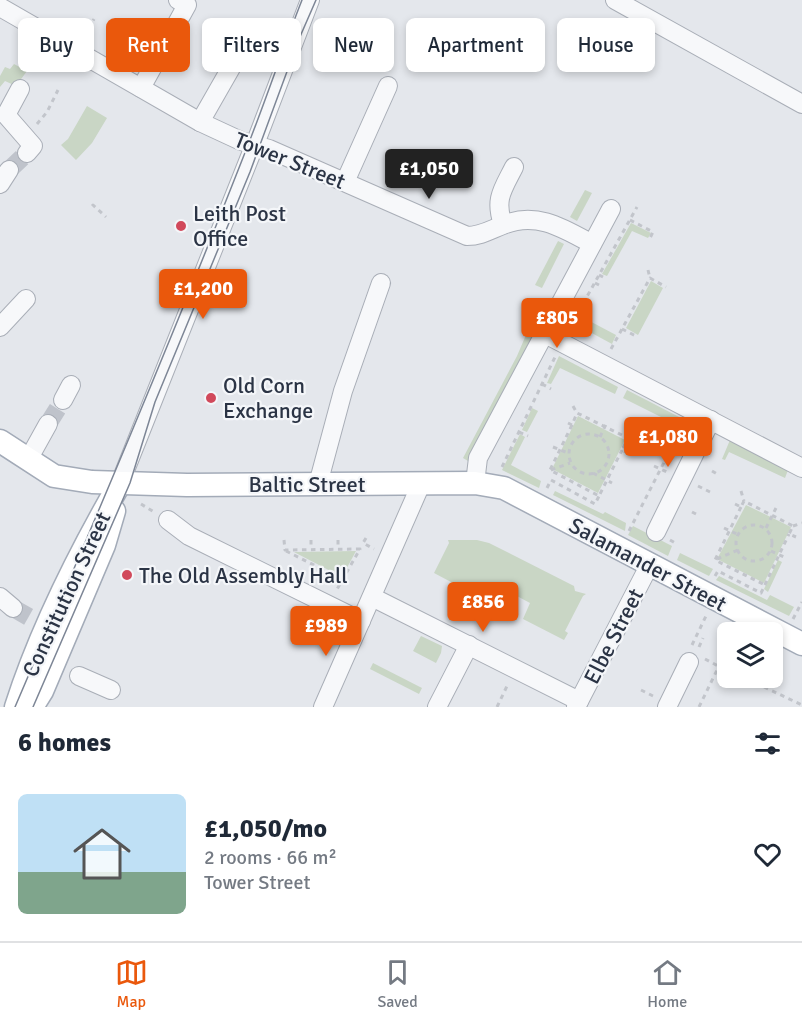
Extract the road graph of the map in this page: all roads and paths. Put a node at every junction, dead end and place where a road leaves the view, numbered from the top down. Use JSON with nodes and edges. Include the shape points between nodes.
{"nodes":[{"id":1,"x":178,"y":0,"type":"edge"},
{"id":2,"x":310,"y":0,"type":"edge"},
{"id":3,"x":615,"y":0,"type":"edge"},
{"id":4,"x":645,"y":0,"type":"edge"},
{"id":5,"x":13,"y":8,"type":"edge"},
{"id":6,"x":649,"y":18,"type":"joint"},
{"id":7,"x":655,"y":21,"type":"edge"},
{"id":8,"x":236,"y":72,"type":"edge"},
{"id":9,"x":388,"y":86,"type":"dead end"},
{"id":10,"x":141,"y":88,"type":"junction"},
{"id":11,"x":20,"y":89,"type":"dead end"},
{"id":12,"x":58,"y":90,"type":"dead end"},
{"id":13,"x":802,"y":104,"type":"edge"},
{"id":14,"x":200,"y":122,"type":"junction"},
{"id":15,"x":255,"y":144,"type":"junction"},
{"id":16,"x":26,"y":145,"type":"joint"},
{"id":17,"x":514,"y":167,"type":"dead end"},
{"id":18,"x":345,"y":182,"type":"junction"},
{"id":19,"x":92,"y":206,"type":"dead end"},
{"id":20,"x":637,"y":207,"type":"dead end"},
{"id":21,"x":611,"y":208,"type":"dead end"},
{"id":22,"x":105,"y":217,"type":"dead end"},
{"id":23,"x":630,"y":220,"type":"junction"},
{"id":24,"x":503,"y":225,"type":"junction"},
{"id":25,"x":649,"y":240,"type":"dead end"},
{"id":26,"x":592,"y":244,"type":"junction"},
{"id":27,"x":648,"y":270,"type":"dead end"},
{"id":28,"x":599,"y":275,"type":"junction"},
{"id":29,"x":650,"y":278,"type":"junction"},
{"id":30,"x":607,"y":279,"type":"dead end"},
{"id":31,"x":595,"y":283,"type":"junction"},
{"id":32,"x":381,"y":284,"type":"dead end"},
{"id":33,"x":603,"y":287,"type":"dead end"},
{"id":34,"x":666,"y":287,"type":"dead end"},
{"id":35,"x":635,"y":294,"type":"dead end"},
{"id":36,"x":640,"y":296,"type":"junction"},
{"id":37,"x":26,"y":299,"type":"dead end"},
{"id":38,"x":631,"y":301,"type":"dead end"},
{"id":39,"x":636,"y":303,"type":"junction"},
{"id":40,"x":0,"y":327,"type":"edge"},
{"id":41,"x":622,"y":329,"type":"junction"},
{"id":42,"x":545,"y":334,"type":"junction"},
{"id":43,"x":638,"y":337,"type":"dead end"},
{"id":44,"x":562,"y":342,"type":"junction"},
{"id":45,"x":603,"y":364,"type":"junction"},
{"id":46,"x":542,"y":384,"type":"junction"},
{"id":47,"x":551,"y":389,"type":"dead end"},
{"id":48,"x":531,"y":406,"type":"junction"},
{"id":49,"x":573,"y":406,"type":"dead end"},
{"id":50,"x":538,"y":409,"type":"dead end"},
{"id":51,"x":690,"y":410,"type":"junction"},
{"id":52,"x":577,"y":413,"type":"junction"},
{"id":53,"x":711,"y":420,"type":"junction"},
{"id":54,"x":607,"y":422,"type":"dead end"},
{"id":55,"x":48,"y":424,"type":"tunnel mouth"},
{"id":56,"x":605,"y":427,"type":"junction"},
{"id":57,"x":519,"y":432,"type":"junction"},
{"id":58,"x":528,"y":436,"type":"dead end"},
{"id":59,"x":636,"y":436,"type":"dead end"},
{"id":60,"x":600,"y":437,"type":"junction"},
{"id":61,"x":628,"y":438,"type":"junction"},
{"id":62,"x":0,"y":441,"type":"edge"},
{"id":63,"x":663,"y":446,"type":"dead end"},
{"id":64,"x":553,"y":447,"type":"dead end"},
{"id":65,"x":670,"y":449,"type":"junction"},
{"id":66,"x":560,"y":450,"type":"junction"},
{"id":67,"x":622,"y":450,"type":"junction"},
{"id":68,"x":569,"y":453,"type":"junction"},
{"id":69,"x":628,"y":453,"type":"dead end"},
{"id":70,"x":28,"y":460,"type":"junction"},
{"id":71,"x":571,"y":462,"type":"junction"},
{"id":72,"x":802,"y":468,"type":"edge"},
{"id":73,"x":550,"y":470,"type":"junction"},
{"id":74,"x":712,"y":471,"type":"dead end"},
{"id":75,"x":555,"y":473,"type":"junction"},
{"id":76,"x":592,"y":473,"type":"junction"},
{"id":77,"x":717,"y":474,"type":"dead end"},
{"id":78,"x":551,"y":480,"type":"junction"},
{"id":79,"x":607,"y":480,"type":"junction"},
{"id":80,"x":120,"y":483,"type":"junction"},
{"id":81,"x":612,"y":483,"type":"dead end"},
{"id":82,"x":318,"y":484,"type":"junction"},
{"id":83,"x":421,"y":484,"type":"junction"},
{"id":84,"x":484,"y":484,"type":"junction"},
{"id":85,"x":704,"y":489,"type":"dead end"},
{"id":86,"x":741,"y":491,"type":"dead end"},
{"id":87,"x":710,"y":492,"type":"dead end"},
{"id":88,"x":639,"y":495,"type":"dead end"},
{"id":89,"x":599,"y":496,"type":"junction"},
{"id":90,"x":645,"y":498,"type":"junction"},
{"id":91,"x":744,"y":501,"type":"junction"},
{"id":92,"x":735,"y":504,"type":"dead end"},
{"id":93,"x":538,"y":506,"type":"junction"},
{"id":94,"x":741,"y":507,"type":"junction"},
{"id":95,"x":776,"y":508,"type":"dead end"},
{"id":96,"x":773,"y":515,"type":"junction"},
{"id":97,"x":168,"y":520,"type":"dead end"},
{"id":98,"x":802,"y":523,"type":"edge"},
{"id":99,"x":793,"y":526,"type":"junction"},
{"id":100,"x":724,"y":528,"type":"dead end"},
{"id":101,"x":766,"y":529,"type":"junction"},
{"id":102,"x":730,"y":531,"type":"junction"},
{"id":103,"x":656,"y":532,"type":"dead end"},
{"id":104,"x":789,"y":534,"type":"junction"},
{"id":105,"x":739,"y":535,"type":"junction"},
{"id":106,"x":796,"y":537,"type":"dead end"},
{"id":107,"x":284,"y":540,"type":"dead end"},
{"id":108,"x":311,"y":540,"type":"dead end"},
{"id":109,"x":338,"y":540,"type":"dead end"},
{"id":110,"x":311,"y":549,"type":"junction"},
{"id":111,"x":338,"y":549,"type":"junction"},
{"id":112,"x":621,"y":549,"type":"junction"},
{"id":113,"x":285,"y":550,"type":"junction"},
{"id":114,"x":738,"y":550,"type":"junction"},
{"id":115,"x":771,"y":551,"type":"junction"},
{"id":116,"x":779,"y":555,"type":"junction"},
{"id":117,"x":784,"y":557,"type":"dead end"},
{"id":118,"x":715,"y":560,"type":"junction"},
{"id":119,"x":650,"y":564,"type":"junction"},
{"id":120,"x":722,"y":564,"type":"junction"},
{"id":121,"x":718,"y":571,"type":"junction"},
{"id":122,"x":342,"y":580,"type":"junction"},
{"id":123,"x":765,"y":585,"type":"junction"},
{"id":124,"x":710,"y":596,"type":"junction"},
{"id":125,"x":372,"y":597,"type":"junction"},
{"id":126,"x":328,"y":605,"type":"junction"},
{"id":127,"x":361,"y":621,"type":"junction"},
{"id":128,"x":703,"y":638,"type":"dead end"},
{"id":129,"x":802,"y":644,"type":"edge"},
{"id":130,"x":468,"y":645,"type":"junction"},
{"id":131,"x":692,"y":657,"type":"junction"},
{"id":132,"x":514,"y":668,"type":"junction"},
{"id":133,"x":65,"y":670,"type":"junction"},
{"id":134,"x":717,"y":670,"type":"edge"},
{"id":135,"x":766,"y":688,"type":"edge"},
{"id":136,"x":111,"y":690,"type":"dead end"},
{"id":137,"x":577,"y":704,"type":"edge"},
{"id":138,"x":802,"y":705,"type":"edge"},
{"id":139,"x":16,"y":707,"type":"edge"},
{"id":140,"x":32,"y":707,"type":"edge"},
{"id":141,"x":323,"y":707,"type":"edge"},
{"id":142,"x":437,"y":707,"type":"edge"},
{"id":143,"x":496,"y":707,"type":"edge"},
{"id":144,"x":668,"y":707,"type":"edge"},
{"id":145,"x":699,"y":707,"type":"edge"}],
"edges":[{"from":1,"to":10,"type":"street","via":[[187,5]]},
{"from":2,"to":15,"type":"street","name":"Constitution Street"},
{"from":3,"to":6,"type":"street"},
{"from":4,"to":6,"type":"street"},
{"from":5,"to":10,"type":"street","name":"Tower Street"},
{"from":7,"to":13,"type":"street"},
{"from":8,"to":14,"type":"street","via":[[231,86]]},
{"from":9,"to":18,"type":"street"},
{"from":10,"to":14,"type":"street","name":"Tower Street"},
{"from":11,"to":16,"type":"street","via":[[6,115]]},
{"from":12,"to":16,"type":"path"},
{"from":14,"to":15,"type":"street","name":"Tower Street"},
{"from":15,"to":18,"type":"street","name":"Tower Street"},
{"from":15,"to":80,"type":"street","name":"Constitution Street"},
{"from":17,"to":24,"type":"street","via":[[498,201]]},
{"from":18,"to":24,"type":"street","name":"Tower Street","via":[[467,236],[480,236]]},
{"from":19,"to":22,"type":"path"},
{"from":20,"to":23,"type":"path"},
{"from":21,"to":26,"type":"street"},
{"from":23,"to":25,"type":"path","via":[[653,232]]},
{"from":23,"to":28,"type":"path"},
{"from":24,"to":26,"type":"street","name":"Tower Street","via":[[535,219],[562,227]]},
{"from":26,"to":42,"type":"street"},
{"from":27,"to":29,"type":"path"},
{"from":28,"to":30,"type":"path"},
{"from":28,"to":31,"type":"path"},
{"from":29,"to":34,"type":"path"},
{"from":29,"to":36,"type":"path"},
{"from":31,"to":33,"type":"path"},
{"from":31,"to":44,"type":"path"},
{"from":32,"to":82,"type":"street","via":[[343,391]]},
{"from":35,"to":36,"type":"path"},
{"from":36,"to":39,"type":"path"},
{"from":37,"to":40,"type":"street"},
{"from":38,"to":39,"type":"path"},
{"from":39,"to":41,"type":"path"},
{"from":41,"to":43,"type":"path"},
{"from":41,"to":45,"type":"path"},
{"from":42,"to":44,"type":"street"},
{"from":42,"to":84,"type":"street","via":[[478,458]]},
{"from":44,"to":45,"type":"street"},
{"from":44,"to":46,"type":"path"},
{"from":45,"to":51,"type":"street"},
{"from":46,"to":47,"type":"path"},
{"from":46,"to":48,"type":"path"},
{"from":48,"to":50,"type":"path"},
{"from":48,"to":57,"type":"path"},
{"from":49,"to":52,"type":"path"},
{"from":51,"to":53,"type":"street"},
{"from":51,"to":65,"type":"path"},
{"from":52,"to":56,"type":"path"},
{"from":52,"to":66,"type":"path"},
{"from":53,"to":72,"type":"street"},
{"from":53,"to":103,"type":"street"},
{"from":54,"to":56,"type":"path"},
{"from":55,"to":70,"type":"street"},
{"from":56,"to":60,"type":"path"},
{"from":56,"to":61,"type":"path"},
{"from":57,"to":58,"type":"path"},
{"from":57,"to":84,"type":"path"},
{"from":59,"to":61,"type":"path"},
{"from":60,"to":68,"type":"path","via":[[579,437]]},
{"from":60,"to":76,"type":"path","via":[[607,447],[608,459]]},
{"from":61,"to":67,"type":"path"},
{"from":62,"to":70,"type":"main road","name":"Baltic Street"},
{"from":63,"to":65,"type":"path"},
{"from":64,"to":66,"type":"path"},
{"from":65,"to":90,"type":"path"},
{"from":66,"to":68,"type":"path"},
{"from":66,"to":73,"type":"path"},
{"from":67,"to":69,"type":"path"},
{"from":67,"to":79,"type":"path"},
{"from":68,"to":71,"type":"path"},
{"from":70,"to":80,"type":"main road","name":"Baltic Street","via":[[54,476]]},
{"from":71,"to":73,"type":"path"},
{"from":71,"to":76,"type":"path","via":[[580,472]]},
{"from":73,"to":75,"type":"path"},
{"from":74,"to":77,"type":"path"},
{"from":75,"to":78,"type":"path"},
{"from":75,"to":89,"type":"path"},
{"from":76,"to":79,"type":"path"},
{"from":78,"to":89,"type":"path","via":[[595,504]]},
{"from":78,"to":93,"type":"path"},
{"from":79,"to":81,"type":"path"},
{"from":79,"to":89,"type":"path"},
{"from":80,"to":82,"type":"main road","name":"Baltic Street"},
{"from":80,"to":133,"type":"main road","name":"Constitution Street"},
{"from":80,"to":139,"type":"main road","name":"Constitution Street","via":[[41,624]]},
{"from":82,"to":83,"type":"main road","name":"Baltic Street"},
{"from":83,"to":84,"type":"main road","name":"Baltic Street"},
{"from":83,"to":125,"type":"street"},
{"from":84,"to":93,"type":"main road","name":"Salamander Street","via":[[504,488]]},
{"from":85,"to":87,"type":"path"},
{"from":86,"to":91,"type":"path"},
{"from":88,"to":90,"type":"path"},
{"from":90,"to":112,"type":"path"},
{"from":91,"to":94,"type":"path"},
{"from":91,"to":96,"type":"path"},
{"from":92,"to":94,"type":"path"},
{"from":93,"to":112,"type":"main road","name":"Salamander Street"},
{"from":94,"to":102,"type":"path"},
{"from":95,"to":96,"type":"path"},
{"from":96,"to":99,"type":"path"},
{"from":96,"to":101,"type":"path"},
{"from":97,"to":126,"type":"street","via":[[189,536]]},
{"from":98,"to":99,"type":"path"},
{"from":99,"to":104,"type":"path"},
{"from":100,"to":102,"type":"path"},
{"from":101,"to":105,"type":"path","via":[[751,525]]},
{"from":101,"to":115,"type":"path","via":[[772,539]]},
{"from":102,"to":105,"type":"path"},
{"from":102,"to":118,"type":"path"},
{"from":104,"to":106,"type":"path"},
{"from":104,"to":116,"type":"path"},
{"from":105,"to":114,"type":"path"},
{"from":107,"to":113,"type":"path"},
{"from":108,"to":110,"type":"path"},
{"from":109,"to":111,"type":"path"},
{"from":110,"to":111,"type":"path"},
{"from":110,"to":113,"type":"path"},
{"from":111,"to":122,"type":"path","via":[[360,549]]},
{"from":112,"to":119,"type":"main road","name":"Salamander Street"},
{"from":113,"to":122,"type":"path"},
{"from":114,"to":115,"type":"path","via":[[753,561]]},
{"from":114,"to":118,"type":"path"},
{"from":115,"to":116,"type":"path"},
{"from":116,"to":117,"type":"path"},
{"from":116,"to":123,"type":"path"},
{"from":118,"to":120,"type":"path"},
{"from":119,"to":124,"type":"main road","name":"Salamander Street"},
{"from":119,"to":137,"type":"street","name":"Elbe Street"},
{"from":120,"to":121,"type":"path"},
{"from":120,"to":123,"type":"path"},
{"from":121,"to":123,"type":"path","via":[[761,593]]},
{"from":121,"to":124,"type":"path"},
{"from":122,"to":126,"type":"path"},
{"from":124,"to":129,"type":"main road","name":"Salamander Street"},
{"from":124,"to":131,"type":"path","via":[[686,658]]},
{"from":125,"to":127,"type":"street"},
{"from":125,"to":130,"type":"street"},
{"from":126,"to":127,"type":"street"},
{"from":127,"to":141,"type":"street"},
{"from":128,"to":131,"type":"path"},
{"from":130,"to":132,"type":"street"},
{"from":130,"to":142,"type":"street"},
{"from":131,"to":144,"type":"street"},
{"from":132,"to":137,"type":"street"},
{"from":132,"to":143,"type":"path"},
{"from":133,"to":136,"type":"street"},
{"from":133,"to":140,"type":"main road","name":"Constitution Street","via":[[42,691]]},
{"from":134,"to":145,"type":"path"},
{"from":135,"to":138,"type":"path"}]}
